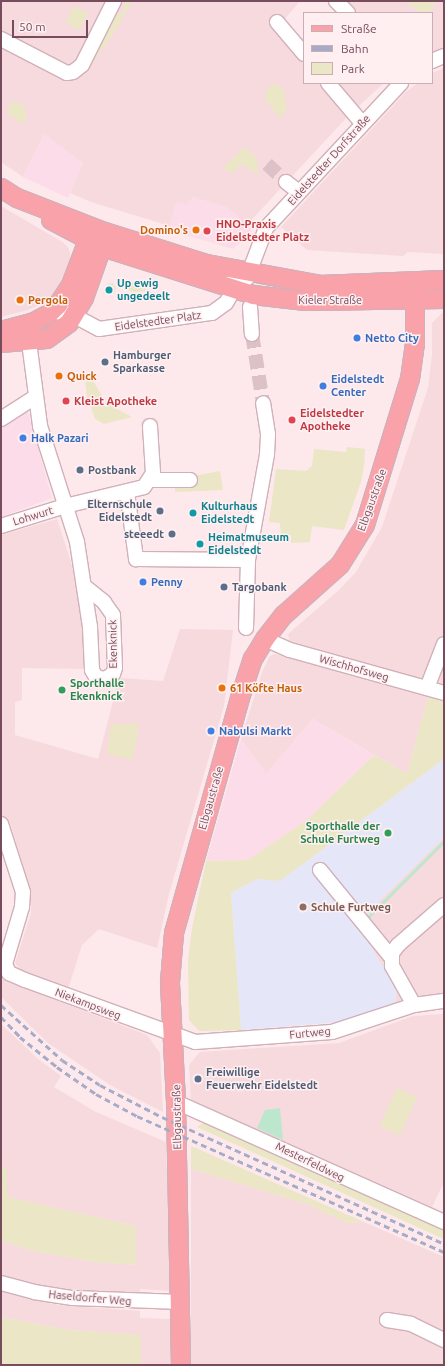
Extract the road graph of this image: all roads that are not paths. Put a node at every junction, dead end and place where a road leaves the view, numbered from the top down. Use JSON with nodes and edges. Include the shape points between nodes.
{"nodes":[{"id":1,"x":114,"y":1,"type":"edge"},
{"id":2,"x":336,"y":1,"type":"edge"},
{"id":3,"x":347,"y":12,"type":"edge"},
{"id":4,"x":277,"y":22,"type":"dead end"},
{"id":5,"x":1,"y":40,"type":"edge"},
{"id":6,"x":303,"y":53,"type":"edge"},
{"id":7,"x":444,"y":56,"type":"edge"},
{"id":8,"x":433,"y":61,"type":"edge"},
{"id":9,"x":329,"y":84,"type":"edge"},
{"id":10,"x":400,"y":84,"type":"edge"},
{"id":11,"x":362,"y":123,"type":"junction"},
{"id":12,"x":286,"y":182,"type":"tunnel mouth"},
{"id":13,"x":5,"y":192,"type":"edge"},
{"id":14,"x":299,"y":192,"type":"junction"},
{"id":15,"x":96,"y":239,"type":"junction"},
{"id":16,"x":250,"y":272,"type":"junction"},
{"id":17,"x":444,"y":280,"type":"edge"},
{"id":18,"x":301,"y":283,"type":"junction"},
{"id":19,"x":226,"y":287,"type":"junction"},
{"id":20,"x":415,"y":291,"type":"junction"},
{"id":21,"x":444,"y":299,"type":"edge"},
{"id":22,"x":250,"y":307,"type":"dead end"},
{"id":23,"x":63,"y":313,"type":"junction"},
{"id":24,"x":4,"y":334,"type":"edge"},
{"id":25,"x":252,"y":334,"type":"tunnel mouth"},
{"id":26,"x":29,"y":342,"type":"junction"},
{"id":27,"x":35,"y":397,"type":"junction"},
{"id":28,"x":263,"y":403,"type":"tunnel mouth"},
{"id":29,"x":1,"y":419,"type":"edge"},
{"id":30,"x":150,"y":426,"type":"dead end"},
{"id":31,"x":150,"y":480,"type":"junction"},
{"id":32,"x":190,"y":480,"type":"dead end"},
{"id":33,"x":127,"y":492,"type":"junction"},
{"id":34,"x":65,"y":506,"type":"junction"},
{"id":35,"x":1,"y":526,"type":"edge"},
{"id":36,"x":248,"y":560,"type":"junction"},
{"id":37,"x":84,"y":586,"type":"junction"},
{"id":38,"x":246,"y":628,"type":"dead end"},
{"id":39,"x":265,"y":639,"type":"junction"},
{"id":40,"x":444,"y":644,"type":"edge"},
{"id":41,"x":427,"y":688,"type":"junction"},
{"id":42,"x":444,"y":693,"type":"edge"},
{"id":43,"x":1,"y":824,"type":"edge"},
{"id":44,"x":1,"y":847,"type":"edge"},
{"id":45,"x":13,"y":857,"type":"junction"},
{"id":46,"x":320,"y":870,"type":"dead end"},
{"id":47,"x":444,"y":905,"type":"edge"},
{"id":48,"x":391,"y":957,"type":"junction"},
{"id":49,"x":444,"y":1001,"type":"edge"},
{"id":50,"x":414,"y":1005,"type":"junction"},
{"id":51,"x":174,"y":1034,"type":"junction"},
{"id":52,"x":176,"y":1102,"type":"junction"},
{"id":53,"x":444,"y":1222,"type":"edge"},
{"id":54,"x":1,"y":1283,"type":"edge"},
{"id":55,"x":180,"y":1302,"type":"junction"},
{"id":56,"x":387,"y":1320,"type":"dead end"},
{"id":57,"x":444,"y":1340,"type":"edge"},
{"id":58,"x":181,"y":1365,"type":"edge"}],
"edges":[{"from":1,"to":5,"type":"street","via":[[82,65],[74,72],[66,73]]},
{"from":2,"to":3,"type":"street"},
{"from":4,"to":6,"type":"street"},
{"from":7,"to":8,"type":"street"},
{"from":9,"to":11,"type":"street"},
{"from":10,"to":11,"type":"street","name":"Eidelstedter Dorfstraße"},
{"from":11,"to":14,"type":"street","name":"Eidelstedter Dorfstraße"},
{"from":12,"to":14,"type":"street"},
{"from":13,"to":15,"type":"main road","via":[[57,224]]},
{"from":14,"to":16,"type":"street","name":"Eidelstedter Dorfstraße","via":[[261,236]]},
{"from":15,"to":16,"type":"main road"},
{"from":15,"to":19,"type":"main road"},
{"from":15,"to":23,"type":"main road"},
{"from":15,"to":23,"type":"main road","via":[[74,276],[66,295]]},
{"from":16,"to":18,"type":"main road","name":"Kieler Straße"},
{"from":16,"to":19,"type":"street","via":[[242,282]]},
{"from":17,"to":20,"type":"main road","name":"Kieler Straße"},
{"from":18,"to":19,"type":"street","via":[[278,292]]},
{"from":18,"to":20,"type":"main road","name":"Kieler Straße"},
{"from":19,"to":20,"type":"main road","name":"Kieler Straße","via":[[268,298],[306,301]]},
{"from":19,"to":23,"type":"street","name":"Eidelstedter Platz","via":[[226,303],[212,313],[183,318],[99,329]]},
{"from":20,"to":21,"type":"main road","name":"Kieler Straße"},
{"from":20,"to":39,"type":"main road","name":"Elbgaustraße","via":[[415,344],[410,379],[365,525],[340,565],[284,615]]},
{"from":22,"to":25,"type":"street"},
{"from":23,"to":24,"type":"main road"},
{"from":23,"to":26,"type":"main road","via":[[65,327],[51,337]]},
{"from":24,"to":26,"type":"main road"},
{"from":26,"to":27,"type":"street","name":"Ekenknick"},
{"from":27,"to":29,"type":"street"},
{"from":27,"to":34,"type":"street","name":"Ekenknick","via":[[40,426]]},
{"from":28,"to":36,"type":"street","via":[[268,434],[267,454]]},
{"from":30,"to":31,"type":"street","via":[[153,466]]},
{"from":31,"to":32,"type":"street"},
{"from":31,"to":33,"type":"street","via":[[144,487]]},
{"from":33,"to":34,"type":"street"},
{"from":33,"to":36,"type":"street","via":[[136,559]]},
{"from":34,"to":35,"type":"street","name":"Lohwurt"},
{"from":34,"to":37,"type":"street","name":"Ekenknick","via":[[77,542]]},
{"from":36,"to":38,"type":"street"},
{"from":37,"to":37,"type":"street","name":"Ekenknick","via":[[90,627],[92,670],[96,677],[105,679],[113,674],[115,668],[113,615],[104,602]]},
{"from":39,"to":41,"type":"street","name":"Wischhofsweg","via":[[290,650]]},
{"from":39,"to":51,"type":"main road","name":"Elbgaustraße","via":[[245,680],[174,933],[170,982]]},
{"from":40,"to":41,"type":"street"},
{"from":41,"to":42,"type":"street","name":"Wischhofsweg"},
{"from":43,"to":45,"type":"street"},
{"from":44,"to":45,"type":"street"},
{"from":45,"to":51,"type":"street","name":"Niekampsweg","via":[[22,884],[23,899],[6,959],[6,968],[14,976]]},
{"from":46,"to":48,"type":"street"},
{"from":47,"to":48,"type":"street","via":[[398,944]]},
{"from":48,"to":50,"type":"street","via":[[393,970]]},
{"from":49,"to":50,"type":"street","name":"Furtweg"},
{"from":50,"to":51,"type":"street","name":"Furtweg","via":[[339,1030],[195,1042]]},
{"from":51,"to":52,"type":"main road","name":"Elbgaustraße"},
{"from":52,"to":53,"type":"street","name":"Mesterfeldweg"},
{"from":52,"to":55,"type":"main road","name":"Elbgaustraße"},
{"from":54,"to":55,"type":"street","name":"Haseldorfer Weg","via":[[73,1298]]},
{"from":55,"to":58,"type":"main road","name":"Elbgaustraße"},
{"from":56,"to":57,"type":"street","via":[[411,1324]]}]}
